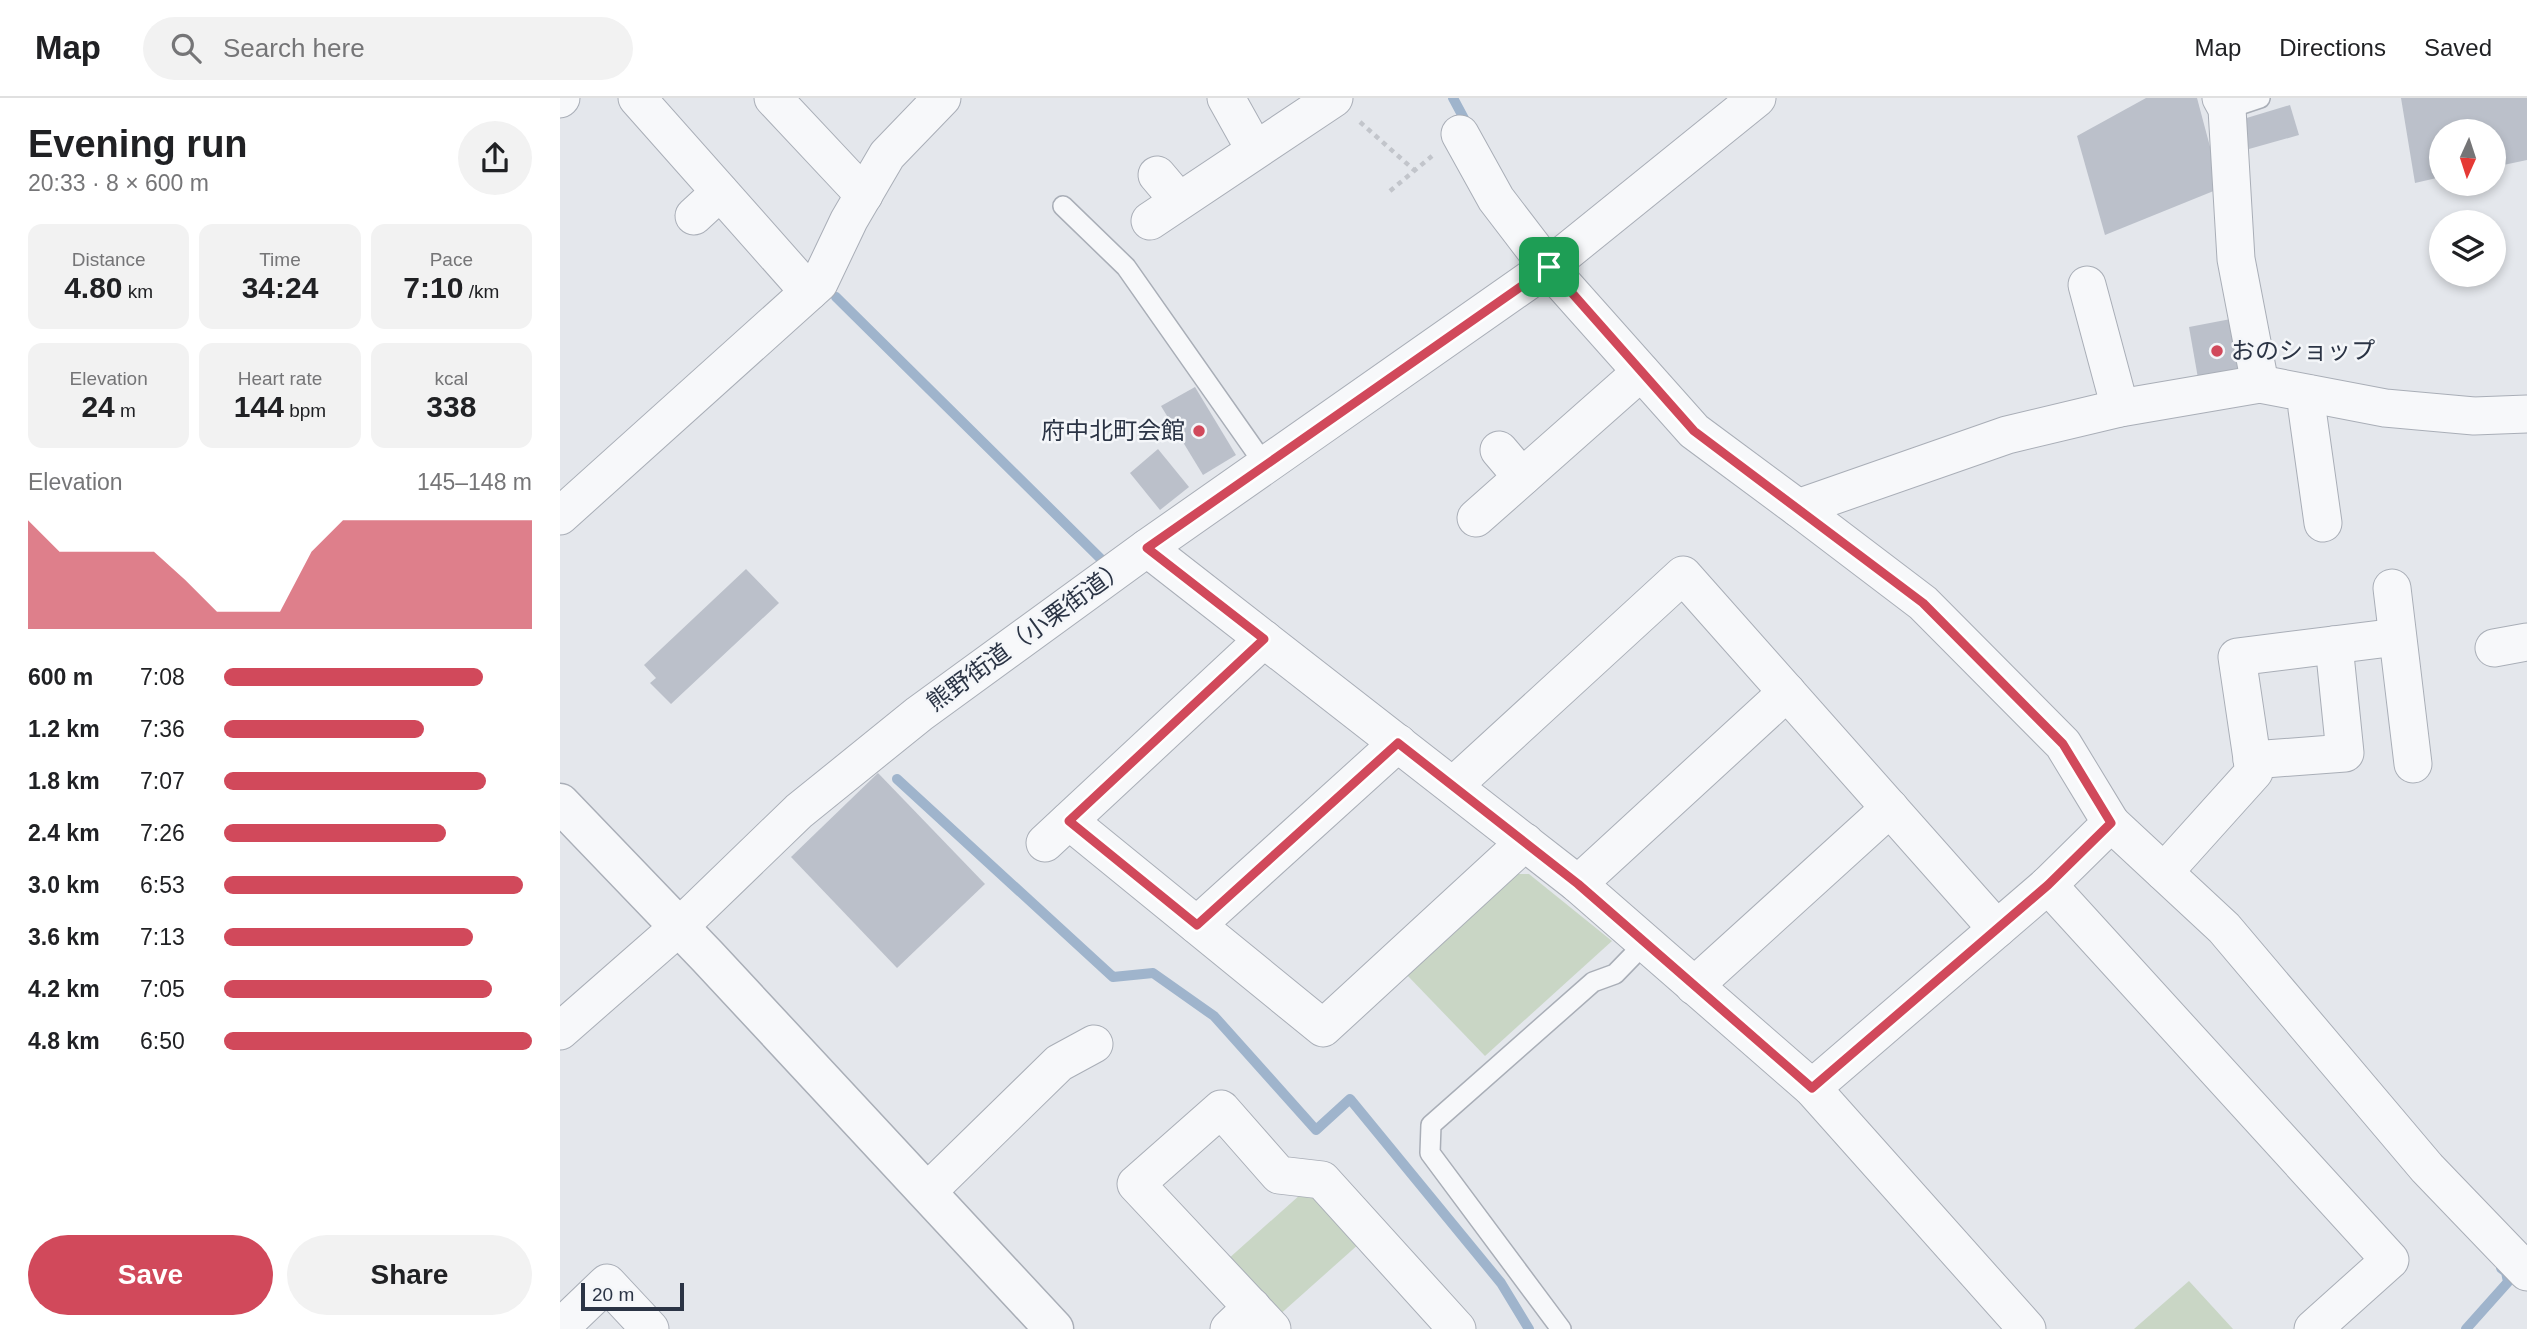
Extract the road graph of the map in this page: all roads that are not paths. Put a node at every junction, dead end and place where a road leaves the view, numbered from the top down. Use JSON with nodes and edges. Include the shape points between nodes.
{"nodes":[{"id":1,"x":637,"y":98,"type":"edge"},
{"id":2,"x":773,"y":98,"type":"edge"},
{"id":3,"x":942,"y":98,"type":"edge"},
{"id":4,"x":1226,"y":98,"type":"edge"},
{"id":5,"x":1757,"y":98,"type":"edge"},
{"id":6,"x":2236,"y":102,"type":"edge"},
{"id":7,"x":1344,"y":107,"type":"edge"},
{"id":8,"x":1461,"y":134,"type":"road end"},
{"id":9,"x":1255,"y":150,"type":"junction"},
{"id":10,"x":864,"y":195,"type":"junction"},
{"id":11,"x":1162,"y":199,"type":"dead end"},
{"id":12,"x":1063,"y":206,"type":"dead end"},
{"id":13,"x":1549,"y":267,"type":"junction"},
{"id":14,"x":2087,"y":285,"type":"dead end"},
{"id":15,"x":810,"y":292,"type":"junction"},
{"id":16,"x":1641,"y":372,"type":"junction"},
{"id":17,"x":2260,"y":384,"type":"junction"},
{"id":18,"x":2310,"y":394,"type":"junction"},
{"id":19,"x":2120,"y":408,"type":"junction"},
{"id":20,"x":2527,"y":414,"type":"edge"},
{"id":21,"x":1499,"y":450,"type":"dead end"},
{"id":22,"x":1265,"y":465,"type":"junction"},
{"id":23,"x":1522,"y":477,"type":"junction"},
{"id":24,"x":1798,"y":508,"type":"junction"},
{"id":25,"x":560,"y":516,"type":"edge"},
{"id":26,"x":1476,"y":518,"type":"dead end"},
{"id":27,"x":2323,"y":523,"type":"dead end"},
{"id":28,"x":1147,"y":548,"type":"junction"},
{"id":29,"x":2392,"y":587,"type":"dead end"},
{"id":30,"x":2398,"y":637,"type":"junction"},
{"id":31,"x":1264,"y":639,"type":"junction"},
{"id":32,"x":2334,"y":645,"type":"junction"},
{"id":33,"x":1787,"y":692,"type":"junction"},
{"id":34,"x":1398,"y":743,"type":"junction"},
{"id":35,"x":2252,"y":760,"type":"junction"},
{"id":36,"x":2413,"y":764,"type":"dead end"},
{"id":37,"x":1453,"y":786,"type":"junction"},
{"id":38,"x":560,"y":803,"type":"edge"},
{"id":39,"x":1890,"y":808,"type":"junction"},
{"id":40,"x":2111,"y":823,"type":"junction"},
{"id":41,"x":1525,"y":842,"type":"junction"},
{"id":42,"x":2164,"y":872,"type":"junction"},
{"id":43,"x":1578,"y":884,"type":"junction"},
{"id":44,"x":2048,"y":885,"type":"junction"},
{"id":45,"x":1197,"y":925,"type":"junction"},
{"id":46,"x":680,"y":926,"type":"junction"},
{"id":47,"x":1997,"y":929,"type":"junction"},
{"id":48,"x":1645,"y":943,"type":"junction"},
{"id":49,"x":1694,"y":986,"type":"junction"},
{"id":50,"x":560,"y":1031,"type":"edge"},
{"id":51,"x":1094,"y":1044,"type":"dead end"},
{"id":52,"x":1812,"y":1088,"type":"junction"},
{"id":53,"x":927,"y":1192,"type":"junction"},
{"id":54,"x":2527,"y":1272,"type":"edge"},
{"id":55,"x":1251,"y":1322,"type":"edge"},
{"id":56,"x":560,"y":1328,"type":"edge"},
{"id":57,"x":650,"y":1329,"type":"edge"},
{"id":58,"x":1054,"y":1329,"type":"edge"},
{"id":59,"x":1457,"y":1329,"type":"edge"},
{"id":60,"x":1561,"y":1329,"type":"edge"},
{"id":61,"x":2028,"y":1329,"type":"edge"},
{"id":62,"x":2313,"y":1329,"type":"edge"}],
"edges":[{"from":1,"to":15,"type":"street","via":[[707,204]]},
{"from":2,"to":10,"type":"street"},
{"from":3,"to":10,"type":"street","via":[[887,155]]},
{"from":4,"to":9,"type":"street"},
{"from":5,"to":13,"type":"street","name":"熊野街道（小栗街道）"},
{"from":6,"to":17,"type":"street","via":[[2236,259]]},
{"from":7,"to":9,"type":"street"},
{"from":8,"to":13,"type":"street","via":[[1496,199]]},
{"from":9,"to":11,"type":"street"},
{"from":10,"to":15,"type":"street"},
{"from":12,"to":22,"type":"lane","via":[[1126,267]]},
{"from":13,"to":16,"type":"street"},
{"from":13,"to":22,"type":"street","name":"熊野街道（小栗街道）"},
{"from":14,"to":19,"type":"street"},
{"from":15,"to":25,"type":"street"},
{"from":16,"to":23,"type":"street"},
{"from":16,"to":24,"type":"street","via":[[1694,431]]},
{"from":17,"to":18,"type":"street"},
{"from":17,"to":19,"type":"street"},
{"from":18,"to":20,"type":"street","via":[[2398,409],[2474,416]]},
{"from":18,"to":27,"type":"street","via":[[2307,409]]},
{"from":19,"to":24,"type":"street","via":[[2007,435]]},
{"from":21,"to":23,"type":"street"},
{"from":22,"to":28,"type":"street","name":"熊野街道（小栗街道）"},
{"from":23,"to":26,"type":"street"},
{"from":24,"to":40,"type":"street","via":[[1923,603],[2054,734]]},
{"from":28,"to":31,"type":"street"},
{"from":28,"to":46,"type":"street","name":"熊野街道（小栗街道）","via":[[919,714],[799,811]]},
{"from":29,"to":30,"type":"street"},
{"from":30,"to":32,"type":"street"},
{"from":30,"to":36,"type":"street"},
{"from":31,"to":34,"type":"street"},
{"from":31,"to":45,"type":"street","via":[[1057,832]]},
{"from":32,"to":35,"type":"street","via":[[2345,753]]},
{"from":32,"to":35,"type":"street","via":[[2237,657]]},
{"from":33,"to":37,"type":"street","via":[[1683,575]]},
{"from":33,"to":39,"type":"street"},
{"from":33,"to":43,"type":"street"},
{"from":34,"to":37,"type":"street"},
{"from":34,"to":45,"type":"street"},
{"from":35,"to":42,"type":"street","via":[[2254,772]]},
{"from":37,"to":41,"type":"street"},
{"from":38,"to":46,"type":"street"},
{"from":39,"to":47,"type":"street"},
{"from":39,"to":49,"type":"street"},
{"from":40,"to":42,"type":"street"},
{"from":40,"to":44,"type":"street"},
{"from":41,"to":43,"type":"street"},
{"from":41,"to":45,"type":"street","via":[[1323,1028]]},
{"from":42,"to":54,"type":"street","via":[[2224,928],[2427,1168]]},
{"from":43,"to":48,"type":"street"},
{"from":44,"to":47,"type":"street"},
{"from":44,"to":62,"type":"street","via":[[2390,1260]]},
{"from":46,"to":50,"type":"street","name":"熊野街道（小栗街道）"},
{"from":46,"to":53,"type":"street"},
{"from":47,"to":52,"type":"street"},
{"from":48,"to":49,"type":"street"},
{"from":48,"to":60,"type":"lane","via":[[1615,974],[1593,982],[1431,1125],[1430,1153]]},
{"from":49,"to":52,"type":"street"},
{"from":51,"to":53,"type":"street","via":[[1059,1063]]},
{"from":52,"to":61,"type":"street"},
{"from":53,"to":58,"type":"street"},
{"from":55,"to":59,"type":"street","via":[[1136,1184],[1221,1109],[1279,1175],[1322,1180]]},
{"from":56,"to":57,"type":"street","via":[[607,1283]]}]}
